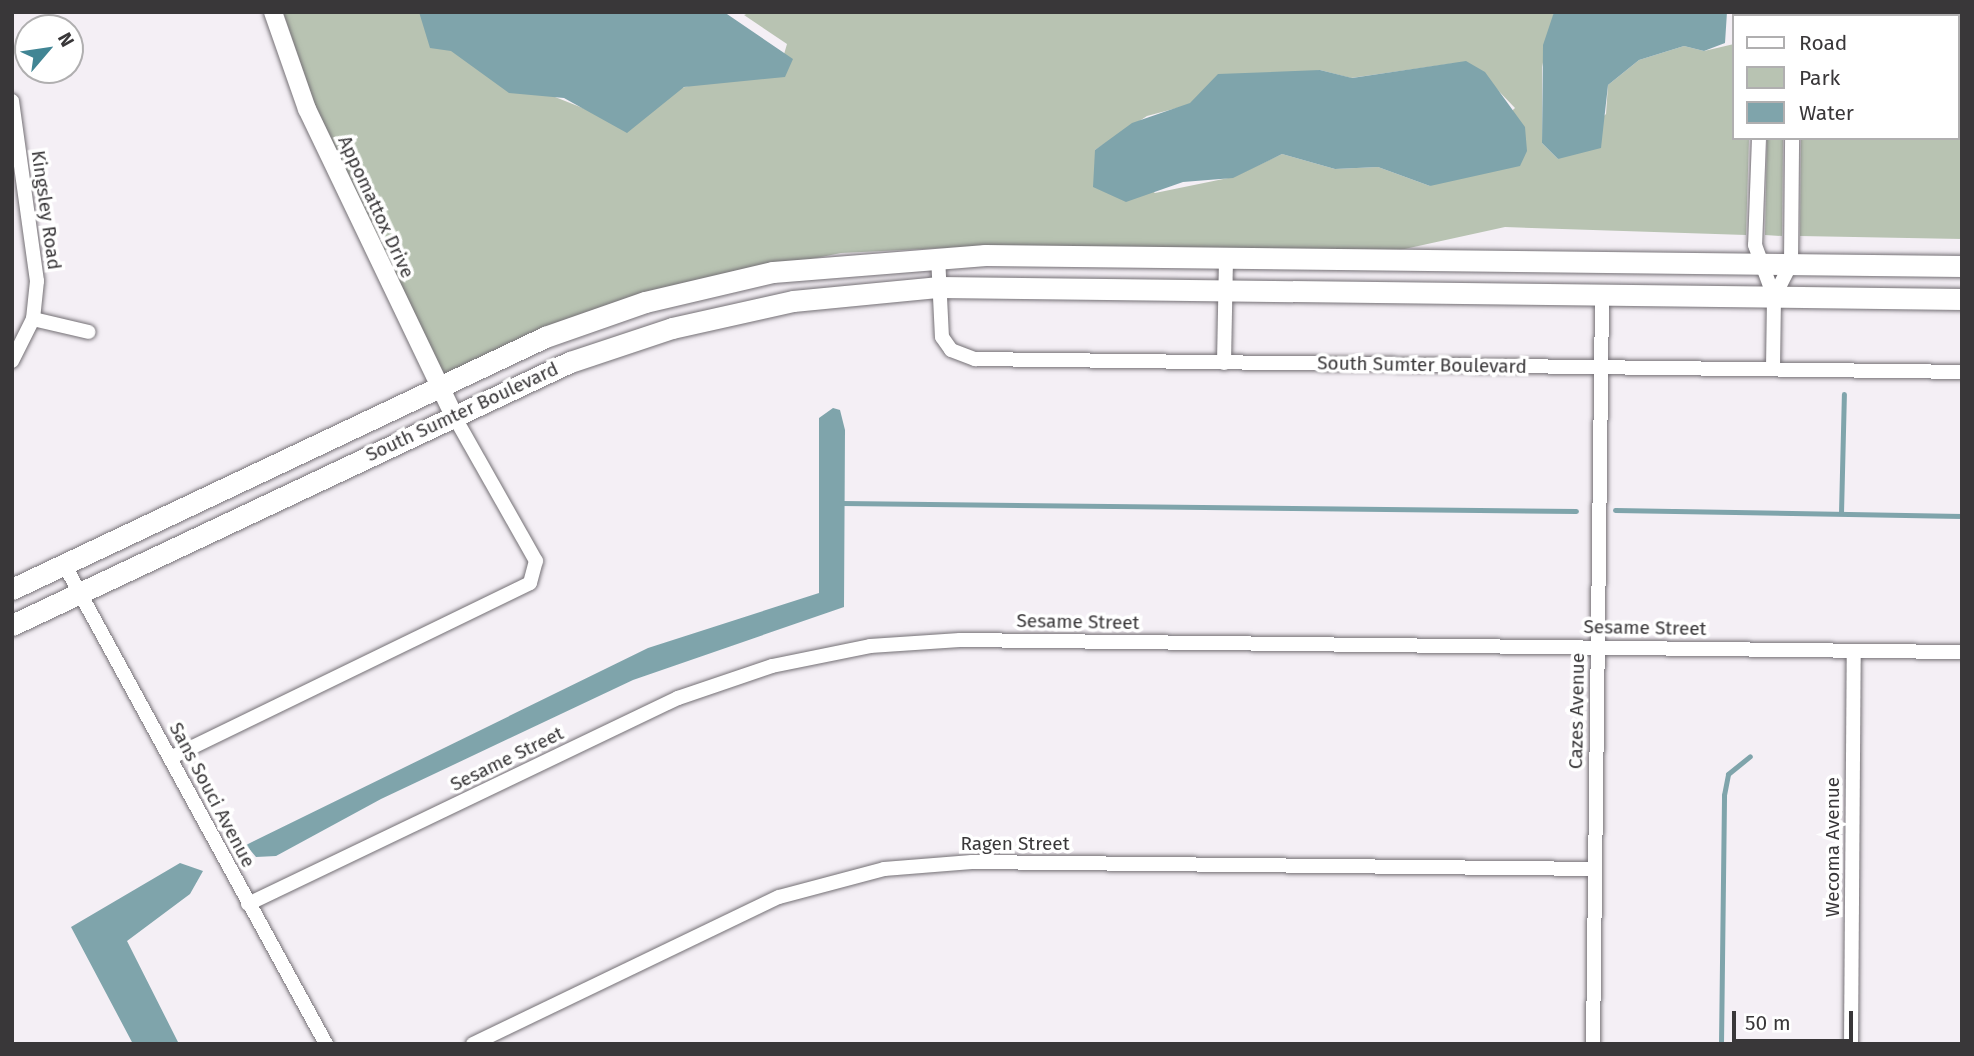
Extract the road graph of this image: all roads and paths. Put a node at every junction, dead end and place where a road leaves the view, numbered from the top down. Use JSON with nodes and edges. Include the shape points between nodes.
{"nodes":[{"id":1,"x":273,"y":12,"type":"edge"},
{"id":2,"x":12,"y":101,"type":"edge"},
{"id":3,"x":1759,"y":140,"type":"edge"},
{"id":4,"x":1792,"y":140,"type":"edge"},
{"id":5,"x":938,"y":256,"type":"junction"},
{"id":6,"x":1226,"y":257,"type":"junction"},
{"id":7,"x":1758,"y":263,"type":"junction"},
{"id":8,"x":1791,"y":264,"type":"junction"},
{"id":9,"x":1962,"y":266,"type":"edge"},
{"id":10,"x":939,"y":287,"type":"junction"},
{"id":11,"x":1225,"y":290,"type":"junction"},
{"id":12,"x":1602,"y":295,"type":"junction"},
{"id":13,"x":1774,"y":297,"type":"junction"},
{"id":14,"x":1962,"y":299,"type":"edge"},
{"id":15,"x":33,"y":319,"type":"junction"},
{"id":16,"x":89,"y":332,"type":"dead end"},
{"id":17,"x":12,"y":361,"type":"edge"},
{"id":18,"x":1224,"y":363,"type":"junction"},
{"id":19,"x":1600,"y":368,"type":"junction"},
{"id":20,"x":1773,"y":369,"type":"junction"},
{"id":21,"x":1962,"y":372,"type":"edge"},
{"id":22,"x":439,"y":387,"type":"junction"},
{"id":23,"x":454,"y":415,"type":"junction"},
{"id":24,"x":64,"y":564,"type":"junction"},
{"id":25,"x":12,"y":589,"type":"edge"},
{"id":26,"x":81,"y":592,"type":"junction"},
{"id":27,"x":12,"y":625,"type":"edge"},
{"id":28,"x":1597,"y":647,"type":"junction"},
{"id":29,"x":1854,"y":651,"type":"junction"},
{"id":30,"x":1962,"y":652,"type":"edge"},
{"id":31,"x":170,"y":758,"type":"junction"},
{"id":32,"x":1595,"y":869,"type":"junction"},
{"id":33,"x":248,"y":904,"type":"junction"},
{"id":34,"x":326,"y":1044,"type":"edge"},
{"id":35,"x":473,"y":1044,"type":"edge"},
{"id":36,"x":1593,"y":1044,"type":"edge"},
{"id":37,"x":1850,"y":1044,"type":"edge"}],
"edges":[{"from":1,"to":22,"type":"street","name":"Appomattox Drive","via":[[307,109]]},
{"from":2,"to":15,"type":"street","name":"Kingsley Road","via":[[37,281]]},
{"from":3,"to":7,"type":"street"},
{"from":4,"to":8,"type":"street"},
{"from":5,"to":6,"type":"main road","name":"South Sumter Boulevard"},
{"from":5,"to":10,"type":"street","name":"South Sumter Boulevard"},
{"from":5,"to":22,"type":"main road","name":"South Sumter Boulevard","via":[[842,261],[685,291],[574,326]]},
{"from":6,"to":7,"type":"main road","name":"South Sumter Boulevard"},
{"from":6,"to":11,"type":"street"},
{"from":7,"to":8,"type":"main road","name":"South Sumter Boulevard"},
{"from":7,"to":13,"type":"street"},
{"from":8,"to":9,"type":"main road","name":"South Sumter Boulevard"},
{"from":8,"to":13,"type":"street"},
{"from":10,"to":11,"type":"main road","name":"South Sumter Boulevard"},
{"from":10,"to":18,"type":"street","name":"South Sumter Boulevard","via":[[942,337],[965,358]]},
{"from":10,"to":23,"type":"main road","name":"South Sumter Boulevard","via":[[793,301],[672,328],[570,362]]},
{"from":11,"to":12,"type":"main road","name":"South Sumter Boulevard"},
{"from":11,"to":18,"type":"street"},
{"from":12,"to":13,"type":"main road","name":"South Sumter Boulevard"},
{"from":12,"to":19,"type":"street","name":"Cazes Avenue"},
{"from":13,"to":14,"type":"main road","name":"South Sumter Boulevard"},
{"from":13,"to":20,"type":"street"},
{"from":15,"to":16,"type":"street"},
{"from":15,"to":17,"type":"street","name":"Kingsley Road"},
{"from":18,"to":19,"type":"street","name":"South Sumter Boulevard"},
{"from":19,"to":20,"type":"street","name":"South Sumter Boulevard"},
{"from":19,"to":28,"type":"street","name":"Cazes Avenue"},
{"from":20,"to":21,"type":"street","name":"South Sumter Boulevard"},
{"from":22,"to":23,"type":"street","name":"Appomattox Drive"},
{"from":22,"to":24,"type":"main road","name":"South Sumter Boulevard"},
{"from":23,"to":26,"type":"main road","name":"South Sumter Boulevard"},
{"from":23,"to":31,"type":"street","via":[[536,561],[530,583]]},
{"from":24,"to":25,"type":"main road","name":"South Sumter Boulevard"},
{"from":24,"to":26,"type":"street","name":"Sans Souci Avenue"},
{"from":26,"to":27,"type":"main road","name":"South Sumter Boulevard"},
{"from":26,"to":31,"type":"street","name":"Sans Souci Avenue"},
{"from":28,"to":29,"type":"street","name":"Sesame Street"},
{"from":28,"to":32,"type":"street","name":"Cazes Avenue"},
{"from":28,"to":33,"type":"street","name":"Sesame Street","via":[[960,640],[821,654],[678,698]]},
{"from":29,"to":30,"type":"street","name":"Sesame Street"},
{"from":29,"to":37,"type":"street","name":"Wecoma Avenue"},
{"from":31,"to":33,"type":"street","name":"Sans Souci Avenue"},
{"from":32,"to":35,"type":"street","name":"Ragen Street","via":[[972,862],[884,869],[779,897]]},
{"from":32,"to":36,"type":"street","name":"Cazes Avenue"},
{"from":33,"to":34,"type":"street","name":"Sans Souci Avenue"}]}
